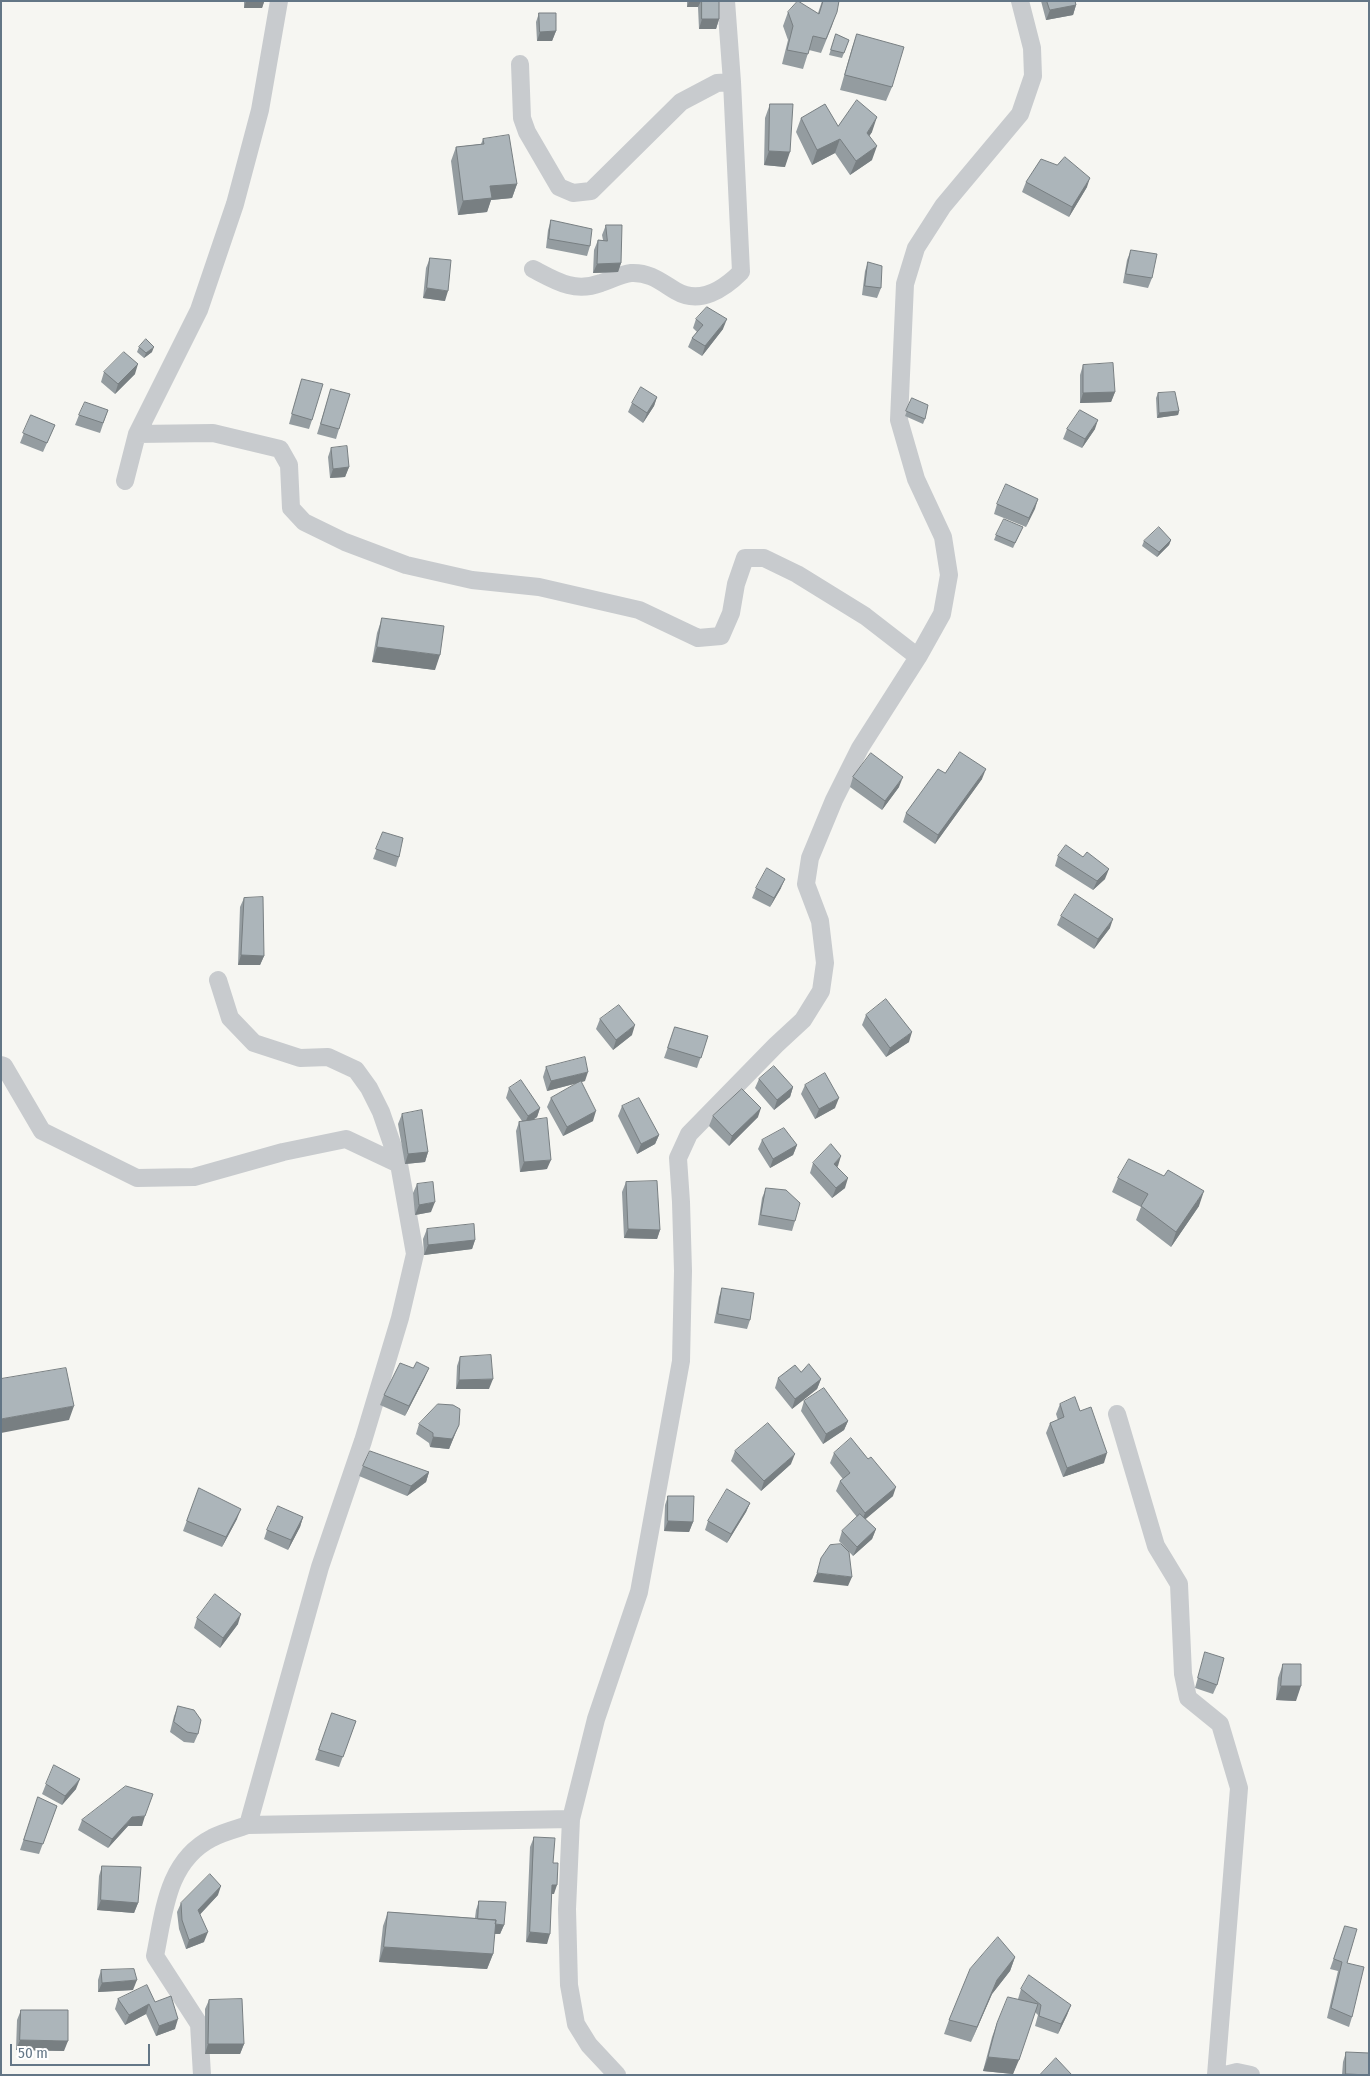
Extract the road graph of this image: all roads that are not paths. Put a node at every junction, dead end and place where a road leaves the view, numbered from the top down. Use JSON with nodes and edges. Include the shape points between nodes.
{"nodes":[{"id":1,"x":279,"y":1,"type":"edge"},
{"id":2,"x":726,"y":1,"type":"edge"},
{"id":3,"x":1020,"y":1,"type":"edge"},
{"id":4,"x":520,"y":64,"type":"dead end"},
{"id":5,"x":732,"y":82,"type":"junction"},
{"id":6,"x":532,"y":269,"type":"dead end"},
{"id":7,"x":137,"y":434,"type":"junction"},
{"id":8,"x":125,"y":481,"type":"dead end"},
{"id":9,"x":918,"y":657,"type":"junction"},
{"id":10,"x":218,"y":980,"type":"dead end"},
{"id":11,"x":1,"y":1065,"type":"edge"},
{"id":12,"x":399,"y":1164,"type":"junction"},
{"id":13,"x":1116,"y":1414,"type":"dead end"},
{"id":14,"x":572,"y":1819,"type":"junction"},
{"id":15,"x":248,"y":1825,"type":"junction"},
{"id":16,"x":202,"y":2075,"type":"edge"},
{"id":17,"x":617,"y":2075,"type":"edge"},
{"id":18,"x":1216,"y":2075,"type":"edge"},
{"id":19,"x":1225,"y":2075,"type":"edge"},
{"id":20,"x":1251,"y":2075,"type":"edge"}],
"edges":[{"from":1,"to":7,"type":"street","via":[[260,110],[235,204],[199,310]]},
{"from":2,"to":5,"type":"street"},
{"from":3,"to":9,"type":"street","via":[[1032,48],[1034,76],[1020,114],[943,206],[916,248],[905,284],[898,420],[916,479],[943,537],[948,575],[942,614]]},
{"from":4,"to":5,"type":"street","via":[[522,118],[527,132],[559,187],[573,193],[591,191],[681,102],[717,83]]},
{"from":5,"to":6,"type":"street","via":[[741,272],[729,284],[712,294],[696,297],[644,275],[630,273],[584,288],[563,285]]},
{"from":7,"to":8,"type":"street"},
{"from":7,"to":9,"type":"street","via":[[213,433],[280,448],[290,465],[292,508],[304,522],[345,542],[406,565],[472,580],[539,587],[639,610],[698,638],[721,636],[731,613],[745,558],[764,558],[866,616]]},
{"from":9,"to":14,"type":"street","via":[[860,748],[810,858],[806,884],[820,921],[825,963],[821,991],[803,1020],[689,1134],[678,1158],[681,1361],[639,1592],[596,1719]]},
{"from":10,"to":12,"type":"street","via":[[230,1018],[254,1043],[300,1058],[328,1057],[356,1070],[381,1112]]},
{"from":11,"to":12,"type":"street","via":[[42,1131],[137,1178],[194,1177],[283,1152],[346,1139]]},
{"from":12,"to":15,"type":"street","via":[[415,1254],[400,1318],[320,1567]]},
{"from":13,"to":18,"type":"street","via":[[1156,1546],[1179,1584],[1183,1674],[1188,1698],[1220,1724],[1239,1788]]},
{"from":14,"to":15,"type":"street"},
{"from":14,"to":17,"type":"street","via":[[567,1909],[569,1985],[576,2024],[589,2046]]},
{"from":15,"to":16,"type":"street","via":[[211,1838],[182,1860],[168,1892],[156,1956],[199,2024]]},
{"from":19,"to":20,"type":"street","via":[[1237,2072]]}]}
